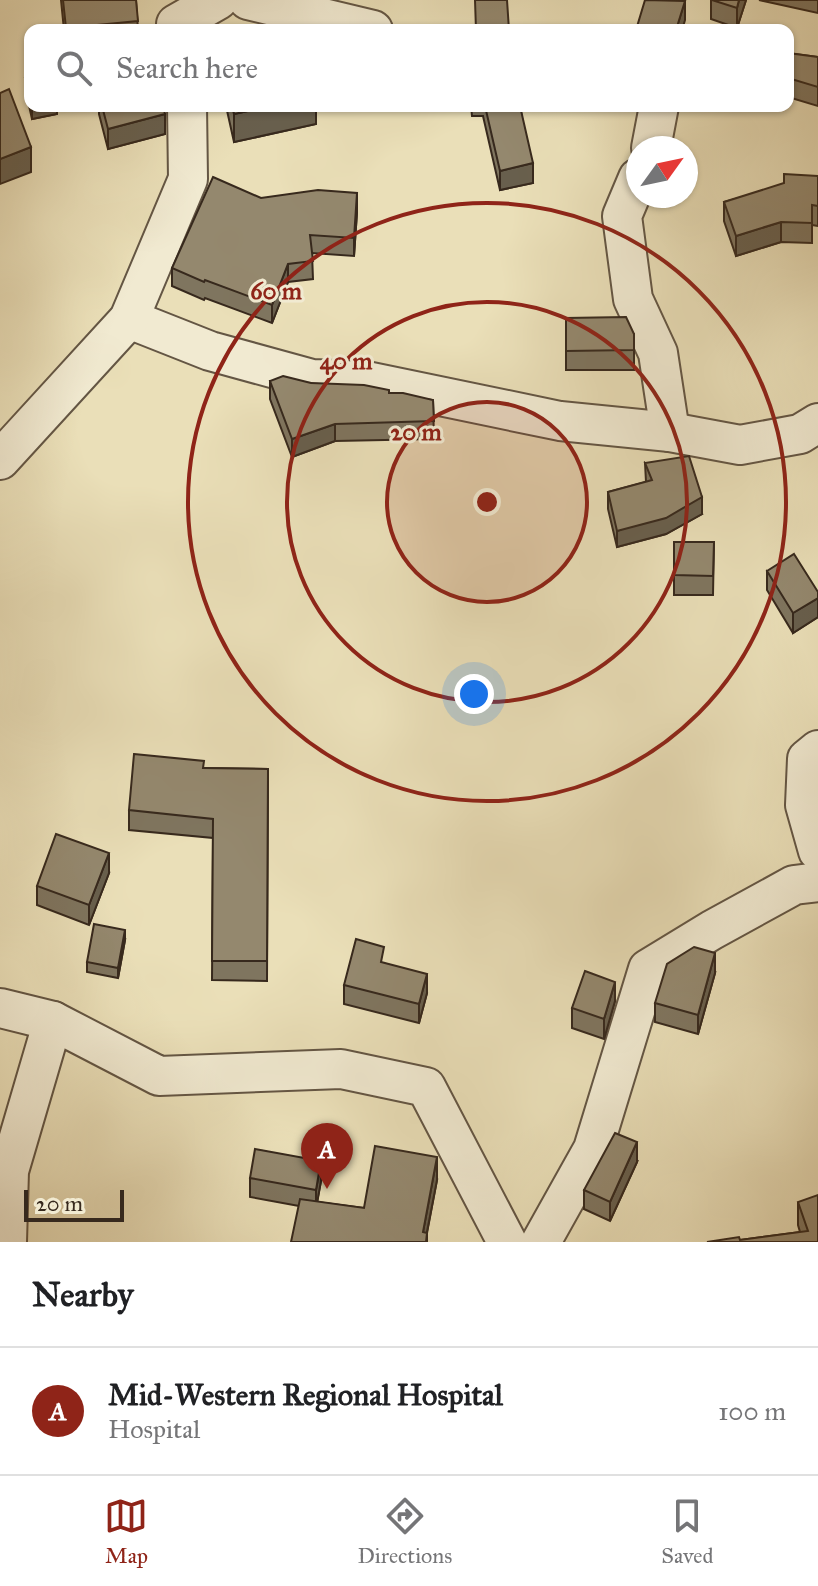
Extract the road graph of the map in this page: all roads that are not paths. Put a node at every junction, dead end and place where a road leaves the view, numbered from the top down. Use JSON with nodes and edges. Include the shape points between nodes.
{"nodes":[{"id":1,"x":218,"y":0,"type":"edge"},
{"id":2,"x":248,"y":0,"type":"edge"},
{"id":3,"x":175,"y":18,"type":"edge"},
{"id":4,"x":348,"y":24,"type":"edge"},
{"id":5,"x":187,"y":112,"type":"edge"},
{"id":6,"x":658,"y":112,"type":"edge"},
{"id":7,"x":653,"y":136,"type":"edge"},
{"id":8,"x":626,"y":206,"type":"edge"},
{"id":9,"x":129,"y":319,"type":"junction"},
{"id":10,"x":818,"y":423,"type":"edge"},
{"id":11,"x":670,"y":432,"type":"junction"},
{"id":12,"x":0,"y":460,"type":"edge"},
{"id":13,"x":818,"y":750,"type":"edge"},
{"id":14,"x":818,"y":851,"type":"edge"},
{"id":15,"x":818,"y":882,"type":"edge"},
{"id":16,"x":0,"y":1008,"type":"edge"},
{"id":17,"x":53,"y":1021,"type":"junction"},
{"id":18,"x":4,"y":1173,"type":"edge"},
{"id":19,"x":7,"y":1242,"type":"edge"},
{"id":20,"x":507,"y":1242,"type":"edge"},
{"id":21,"x":541,"y":1242,"type":"edge"}],
"edges":[{"from":1,"to":3,"type":"street"},
{"from":2,"to":4,"type":"street"},
{"from":5,"to":9,"type":"street","via":[[188,179]]},
{"from":6,"to":7,"type":"street"},
{"from":8,"to":11,"type":"street","via":[[622,216],[633,299],[658,353]]},
{"from":9,"to":11,"type":"street","via":[[210,351],[312,379],[367,381],[560,421]]},
{"from":9,"to":12,"type":"street"},
{"from":10,"to":11,"type":"street","via":[[800,434],[740,445]]},
{"from":13,"to":14,"type":"street","via":[[807,759],[805,805]]},
{"from":15,"to":21,"type":"street","via":[[794,885],[648,969],[593,1149]]},
{"from":16,"to":17,"type":"street"},
{"from":17,"to":18,"type":"street"},
{"from":17,"to":20,"type":"street","via":[[159,1076],[341,1069],[426,1087]]},
{"from":18,"to":19,"type":"street"}]}
